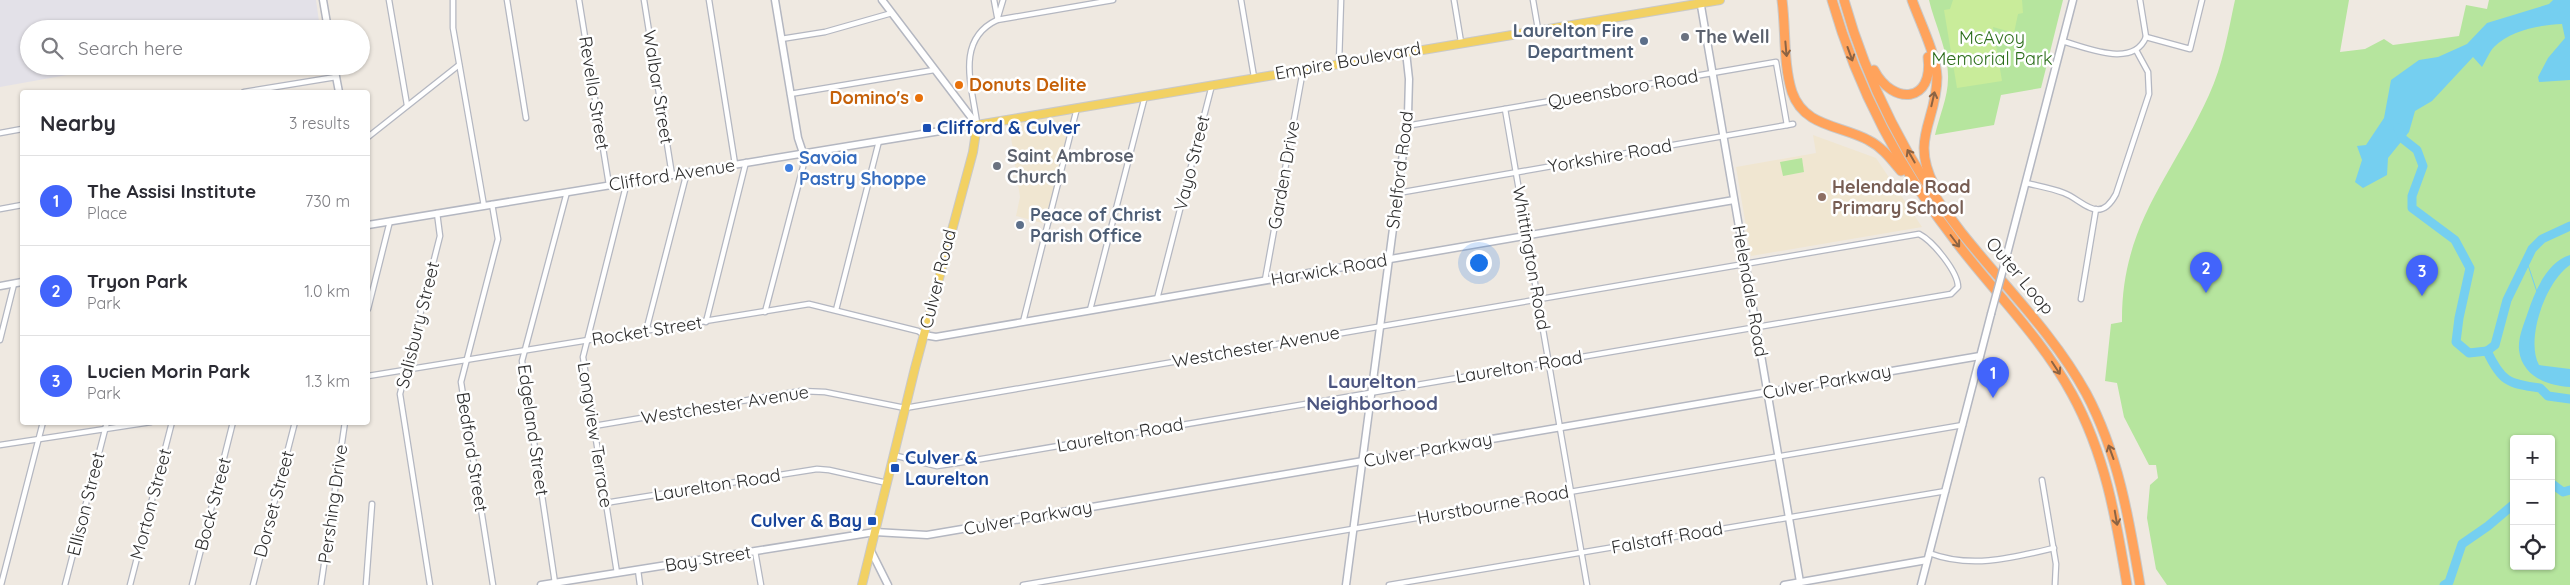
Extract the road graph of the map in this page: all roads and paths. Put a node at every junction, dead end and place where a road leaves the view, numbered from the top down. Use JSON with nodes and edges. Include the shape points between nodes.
{"nodes":[{"id":1,"x":323,"y":0,"type":"edge"},
{"id":2,"x":389,"y":0,"type":"edge"},
{"id":3,"x":453,"y":0,"type":"edge"},
{"id":4,"x":507,"y":0,"type":"edge"},
{"id":5,"x":579,"y":0,"type":"edge"},
{"id":6,"x":644,"y":0,"type":"edge"},
{"id":7,"x":708,"y":0,"type":"edge"},
{"id":8,"x":775,"y":0,"type":"edge"},
{"id":9,"x":882,"y":0,"type":"edge"},
{"id":10,"x":994,"y":0,"type":"edge"},
{"id":11,"x":1003,"y":0,"type":"edge"},
{"id":12,"x":1113,"y":0,"type":"edge"},
{"id":13,"x":1240,"y":0,"type":"edge"},
{"id":14,"x":1341,"y":0,"type":"edge"},
{"id":15,"x":1454,"y":0,"type":"edge"},
{"id":16,"x":1533,"y":0,"type":"edge"},
{"id":17,"x":1720,"y":0,"type":"edge"},
{"id":18,"x":1782,"y":0,"type":"edge"},
{"id":19,"x":1912,"y":0,"type":"edge"},
{"id":20,"x":2073,"y":0,"type":"edge"},
{"id":21,"x":2140,"y":0,"type":"edge"},
{"id":22,"x":2202,"y":0,"type":"edge"},
{"id":23,"x":1700,"y":2,"type":"edge"},
{"id":24,"x":1845,"y":3,"type":"edge"},
{"id":25,"x":1834,"y":4,"type":"edge"},
{"id":26,"x":892,"y":13,"type":"junction"},
{"id":27,"x":326,"y":20,"type":"edge"},
{"id":28,"x":997,"y":20,"type":"junction"},
{"id":29,"x":1538,"y":29,"type":"junction"},
{"id":30,"x":1923,"y":32,"type":"junction"},
{"id":31,"x":2146,"y":37,"type":"junction"},
{"id":32,"x":781,"y":39,"type":"junction"},
{"id":33,"x":2062,"y":41,"type":"junction"},
{"id":34,"x":1461,"y":42,"type":"junction"},
{"id":35,"x":2136,"y":50,"type":"junction"},
{"id":36,"x":1406,"y":52,"type":"junction"},
{"id":37,"x":1339,"y":63,"type":"junction"},
{"id":38,"x":459,"y":65,"type":"junction"},
{"id":39,"x":1303,"y":69,"type":"junction"},
{"id":40,"x":934,"y":70,"type":"junction"},
{"id":41,"x":1712,"y":73,"type":"junction"},
{"id":42,"x":336,"y":77,"type":"joint"},
{"id":43,"x":1254,"y":77,"type":"junction"},
{"id":44,"x":1212,"y":84,"type":"junction"},
{"id":45,"x":256,"y":90,"type":"edge"},
{"id":46,"x":339,"y":90,"type":"edge"},
{"id":47,"x":790,"y":94,"type":"junction"},
{"id":48,"x":1145,"y":96,"type":"junction"},
{"id":49,"x":407,"y":106,"type":"junction"},
{"id":50,"x":1078,"y":107,"type":"junction"},
{"id":51,"x":1505,"y":109,"type":"junction"},
{"id":52,"x":526,"y":118,"type":"dead end"},
{"id":53,"x":1793,"y":124,"type":"dead end"},
{"id":54,"x":977,"y":125,"type":"junction"},
{"id":55,"x":1787,"y":125,"type":"junction"},
{"id":56,"x":1406,"y":126,"type":"junction"},
{"id":57,"x":20,"y":129,"type":"edge"},
{"id":58,"x":0,"y":133,"type":"edge"},
{"id":59,"x":370,"y":135,"type":"edge"},
{"id":60,"x":1723,"y":136,"type":"junction"},
{"id":61,"x":879,"y":141,"type":"junction"},
{"id":62,"x":803,"y":153,"type":"junction"},
{"id":63,"x":746,"y":162,"type":"junction"},
{"id":64,"x":735,"y":164,"type":"junction"},
{"id":65,"x":687,"y":172,"type":"junction"},
{"id":66,"x":1516,"y":172,"type":"junction"},
{"id":67,"x":672,"y":175,"type":"junction"},
{"id":68,"x":626,"y":182,"type":"junction"},
{"id":69,"x":2026,"y":182,"type":"junction"},
{"id":70,"x":609,"y":185,"type":"junction"},
{"id":71,"x":567,"y":192,"type":"junction"},
{"id":72,"x":1398,"y":193,"type":"junction"},
{"id":73,"x":1734,"y":200,"type":"junction"},
{"id":74,"x":492,"y":204,"type":"junction"},
{"id":75,"x":20,"y":205,"type":"edge"},
{"id":76,"x":484,"y":206,"type":"junction"},
{"id":77,"x":0,"y":209,"type":"edge"},
{"id":78,"x":2096,"y":209,"type":"junction"},
{"id":79,"x":437,"y":213,"type":"junction"},
{"id":80,"x":390,"y":221,"type":"junction"},
{"id":81,"x":370,"y":225,"type":"edge"},
{"id":82,"x":1943,"y":225,"type":"junction"},
{"id":83,"x":1957,"y":226,"type":"junction"},
{"id":84,"x":1919,"y":234,"type":"joint"},
{"id":85,"x":1527,"y":236,"type":"junction"},
{"id":86,"x":1389,"y":259,"type":"junction"},
{"id":87,"x":1746,"y":262,"type":"junction"},
{"id":88,"x":1265,"y":280,"type":"junction"},
{"id":89,"x":20,"y":282,"type":"edge"},
{"id":90,"x":14,"y":284,"type":"junction"},
{"id":91,"x":0,"y":286,"type":"edge"},
{"id":92,"x":1157,"y":299,"type":"junction"},
{"id":93,"x":1538,"y":299,"type":"junction"},
{"id":94,"x":2081,"y":299,"type":"dead end"},
{"id":95,"x":370,"y":301,"type":"edge"},
{"id":96,"x":836,"y":310,"type":"junction"},
{"id":97,"x":1090,"y":310,"type":"junction"},
{"id":98,"x":765,"y":312,"type":"junction"},
{"id":99,"x":706,"y":322,"type":"junction"},
{"id":100,"x":1023,"y":322,"type":"junction"},
{"id":101,"x":1380,"y":326,"type":"junction"},
{"id":102,"x":1757,"y":327,"type":"junction"},
{"id":103,"x":646,"y":331,"type":"junction"},
{"id":104,"x":924,"y":335,"type":"junction"},
{"id":105,"x":0,"y":340,"type":"edge"},
{"id":106,"x":585,"y":341,"type":"junction"},
{"id":107,"x":523,"y":351,"type":"junction"},
{"id":108,"x":1980,"y":356,"type":"junction"},
{"id":109,"x":465,"y":360,"type":"junction"},
{"id":110,"x":1549,"y":362,"type":"junction"},
{"id":111,"x":406,"y":370,"type":"junction"},
{"id":112,"x":370,"y":376,"type":"edge"},
{"id":113,"x":1372,"y":392,"type":"junction"},
{"id":114,"x":1768,"y":392,"type":"junction"},
{"id":115,"x":905,"y":408,"type":"junction"},
{"id":116,"x":42,"y":425,"type":"edge"},
{"id":117,"x":106,"y":425,"type":"edge"},
{"id":118,"x":131,"y":425,"type":"edge"},
{"id":119,"x":171,"y":425,"type":"edge"},
{"id":120,"x":233,"y":425,"type":"edge"},
{"id":121,"x":294,"y":425,"type":"edge"},
{"id":122,"x":345,"y":425,"type":"edge"},
{"id":123,"x":1963,"y":425,"type":"junction"},
{"id":124,"x":594,"y":426,"type":"junction"},
{"id":125,"x":1560,"y":427,"type":"junction"},
{"id":126,"x":105,"y":429,"type":"junction"},
{"id":127,"x":38,"y":439,"type":"junction"},
{"id":128,"x":0,"y":445,"type":"edge"},
{"id":129,"x":893,"y":455,"type":"junction"},
{"id":130,"x":1778,"y":456,"type":"junction"},
{"id":131,"x":1362,"y":460,"type":"junction"},
{"id":132,"x":2042,"y":480,"type":"dead end"},
{"id":133,"x":887,"y":483,"type":"junction"},
{"id":134,"x":1571,"y":491,"type":"junction"},
{"id":135,"x":1946,"y":491,"type":"junction"},
{"id":136,"x":606,"y":503,"type":"junction"},
{"id":137,"x":372,"y":504,"type":"dead end"},
{"id":138,"x":1789,"y":517,"type":"junction"},
{"id":139,"x":1354,"y":528,"type":"junction"},
{"id":140,"x":874,"y":532,"type":"junction"},
{"id":141,"x":2054,"y":548,"type":"junction"},
{"id":142,"x":755,"y":551,"type":"junction"},
{"id":143,"x":871,"y":551,"type":"junction"},
{"id":144,"x":1582,"y":552,"type":"junction"},
{"id":145,"x":1928,"y":557,"type":"junction"},
{"id":146,"x":638,"y":570,"type":"junction"},
{"id":147,"x":617,"y":573,"type":"junction"},
{"id":148,"x":1800,"y":582,"type":"junction"},
{"id":149,"x":555,"y":583,"type":"junction"},
{"id":150,"x":571,"y":583,"type":"edge"},
{"id":151,"x":1,"y":585,"type":"edge"},
{"id":152,"x":65,"y":585,"type":"edge"},
{"id":153,"x":130,"y":585,"type":"edge"},
{"id":154,"x":192,"y":585,"type":"edge"},
{"id":155,"x":253,"y":585,"type":"edge"},
{"id":156,"x":321,"y":585,"type":"edge"},
{"id":157,"x":366,"y":585,"type":"edge"},
{"id":158,"x":430,"y":585,"type":"edge"},
{"id":159,"x":493,"y":585,"type":"edge"},
{"id":160,"x":541,"y":585,"type":"edge"},
{"id":161,"x":640,"y":585,"type":"edge"},
{"id":162,"x":761,"y":585,"type":"edge"},
{"id":163,"x":862,"y":585,"type":"edge"},
{"id":164,"x":888,"y":585,"type":"edge"},
{"id":165,"x":1023,"y":585,"type":"edge"},
{"id":166,"x":1346,"y":585,"type":"edge"},
{"id":167,"x":1389,"y":585,"type":"edge"},
{"id":168,"x":1587,"y":585,"type":"edge"},
{"id":169,"x":1784,"y":585,"type":"edge"},
{"id":170,"x":1921,"y":585,"type":"edge"},
{"id":171,"x":2055,"y":585,"type":"edge"},
{"id":172,"x":2127,"y":585,"type":"edge"},
{"id":173,"x":2140,"y":585,"type":"edge"}],
"edges":[{"from":1,"to":27,"type":"street"},
{"from":2,"to":49,"type":"street"},
{"from":3,"to":38,"type":"street","via":[[453,28]]},
{"from":4,"to":52,"type":"street"},
{"from":5,"to":70,"type":"street","name":"Revella Street"},
{"from":6,"to":67,"type":"street","name":"Walbar Street"},
{"from":7,"to":64,"type":"street"},
{"from":8,"to":32,"type":"street"},
{"from":9,"to":26,"type":"street"},
{"from":10,"to":28,"type":"street"},
{"from":11,"to":28,"type":"street"},
{"from":12,"to":28,"type":"street"},
{"from":13,"to":43,"type":"street"},
{"from":14,"to":37,"type":"street"},
{"from":15,"to":34,"type":"street"},
{"from":16,"to":29,"type":"street"},
{"from":17,"to":23,"type":"main road","name":"Empire Boulevard"},
{"from":18,"to":82,"type":"highway","one_way":true,"via":[[1789,80],[1800,108],[1816,121],[1864,138],[1884,151]]},
{"from":19,"to":30,"type":"highway"},
{"from":20,"to":33,"type":"street"},
{"from":21,"to":31,"type":"street"},
{"from":22,"to":31,"type":"street","via":[[2190,49]]},
{"from":23,"to":29,"type":"main road","name":"Empire Boulevard"},
{"from":23,"to":41,"type":"street","name":"Helendale Road"},
{"from":24,"to":30,"type":"highway","via":[[1878,77],[1899,93],[1916,93],[1928,81],[1929,60]]},
{"from":83,"to":24,"type":"highway","name":"Outer Loop","one_way":true,"via":[[1922,176],[1892,122],[1867,66]]},
{"from":25,"to":82,"type":"highway","name":"Outer Loop","one_way":true,"via":[[1856,71],[1882,127]]},
{"from":26,"to":32,"type":"street","via":[[820,33]]},
{"from":26,"to":40,"type":"street"},
{"from":28,"to":54,"type":"street","via":[[980,32],[969,52]]},
{"from":29,"to":34,"type":"main road","name":"Empire Boulevard"},
{"from":83,"to":30,"type":"highway","one_way":true,"via":[[1932,181],[1923,156],[1923,140],[1937,80]]},
{"from":31,"to":35,"type":"street"},
{"from":32,"to":47,"type":"street"},
{"from":33,"to":35,"type":"street","via":[[2107,53],[2122,54]]},
{"from":33,"to":69,"type":"street"},
{"from":34,"to":36,"type":"main road","name":"Empire Boulevard"},
{"from":35,"to":78,"type":"street","via":[[2148,72],[2147,99],[2116,194],[2108,204]]},
{"from":36,"to":37,"type":"main road","name":"Empire Boulevard"},
{"from":36,"to":56,"type":"street","name":"Shelford Road","via":[[1410,92]]},
{"from":37,"to":39,"type":"main road","name":"Empire Boulevard"},
{"from":38,"to":49,"type":"street"},
{"from":38,"to":76,"type":"street"},
{"from":39,"to":43,"type":"main road","name":"Empire Boulevard"},
{"from":39,"to":88,"type":"street","name":"Garden Drive"},
{"from":40,"to":47,"type":"street"},
{"from":40,"to":54,"type":"street"},
{"from":41,"to":51,"type":"street","name":"Queensboro Road"},
{"from":41,"to":55,"type":"street","name":"Queensboro Road","via":[[1776,62]]},
{"from":41,"to":60,"type":"street","name":"Helendale Road"},
{"from":42,"to":45,"type":"street"},
{"from":42,"to":46,"type":"street"},
{"from":43,"to":44,"type":"main road","name":"Empire Boulevard"},
{"from":44,"to":48,"type":"main road","name":"Empire Boulevard"},
{"from":44,"to":92,"type":"street","name":"Vayo Street"},
{"from":47,"to":62,"type":"street"},
{"from":48,"to":50,"type":"main road","name":"Empire Boulevard"},
{"from":48,"to":97,"type":"street"},
{"from":49,"to":59,"type":"street"},
{"from":50,"to":54,"type":"main road","name":"Empire Boulevard"},
{"from":50,"to":100,"type":"street"},
{"from":51,"to":56,"type":"street","name":"Queensboro Road"},
{"from":51,"to":66,"type":"street","name":"Whittington Road"},
{"from":53,"to":55,"type":"street","name":"Yorkshire Road"},
{"from":54,"to":61,"type":"street","name":"Clifford Avenue"},
{"from":54,"to":104,"type":"main road","name":"Culver Road"},
{"from":55,"to":60,"type":"street","name":"Yorkshire Road"},
{"from":56,"to":72,"type":"street","name":"Shelford Road"},
{"from":57,"to":58,"type":"street"},
{"from":60,"to":66,"type":"street","name":"Yorkshire Road"},
{"from":60,"to":73,"type":"street","name":"Helendale Road"},
{"from":61,"to":62,"type":"street","name":"Clifford Avenue"},
{"from":61,"to":96,"type":"street"},
{"from":62,"to":63,"type":"street","name":"Clifford Avenue"},
{"from":62,"to":98,"type":"street"},
{"from":63,"to":64,"type":"street","name":"Clifford Avenue"},
{"from":63,"to":99,"type":"street"},
{"from":64,"to":65,"type":"street","name":"Clifford Avenue"},
{"from":65,"to":67,"type":"street","name":"Clifford Avenue"},
{"from":65,"to":103,"type":"street"},
{"from":66,"to":72,"type":"street","name":"Yorkshire Road"},
{"from":66,"to":85,"type":"street","name":"Whittington Road"},
{"from":67,"to":68,"type":"street","name":"Clifford Avenue"},
{"from":68,"to":70,"type":"street","name":"Clifford Avenue"},
{"from":68,"to":106,"type":"street","name":"Longview Terrace"},
{"from":69,"to":78,"type":"street","via":[[2062,192],[2084,206]]},
{"from":69,"to":108,"type":"street","bridge":true},
{"from":70,"to":71,"type":"street","name":"Clifford Avenue"},
{"from":71,"to":74,"type":"street","name":"Clifford Avenue"},
{"from":71,"to":107,"type":"street","name":"Edgeland Street"},
{"from":72,"to":86,"type":"street","name":"Shelford Road"},
{"from":73,"to":85,"type":"street","name":"Harwick Road"},
{"from":73,"to":87,"type":"street","name":"Helendale Road"},
{"from":74,"to":76,"type":"street","name":"Clifford Avenue"},
{"from":74,"to":109,"type":"street","name":"Bedford Street","via":[[498,239]]},
{"from":75,"to":77,"type":"street"},
{"from":76,"to":79,"type":"street","name":"Clifford Avenue"},
{"from":78,"to":94,"type":"street"},
{"from":79,"to":80,"type":"street","name":"Clifford Avenue"},
{"from":79,"to":111,"type":"street","name":"Salisbury Street","via":[[440,236]]},
{"from":80,"to":81,"type":"street","name":"Clifford Avenue"},
{"from":80,"to":95,"type":"street"},
{"from":82,"to":172,"type":"highway","name":"Outer Loop","one_way":true,"via":[[2038,342],[2080,408],[2110,491]]},
{"from":173,"to":83,"type":"highway","name":"Outer Loop","one_way":true,"via":[[2124,494],[2108,443],[2090,402],[2047,335]]},
{"from":84,"to":87,"type":"street","name":"Westchester Avenue"},
{"from":84,"to":102,"type":"street","name":"Laurelton Road","via":[[1928,238],[1958,278],[1958,287],[1951,294]]},
{"from":85,"to":86,"type":"street","name":"Harwick Road"},
{"from":85,"to":93,"type":"street","name":"Whittington Road"},
{"from":86,"to":88,"type":"street","name":"Harwick Road"},
{"from":86,"to":101,"type":"street","name":"Shelford Road"},
{"from":87,"to":93,"type":"street","name":"Westchester Avenue"},
{"from":87,"to":102,"type":"street","name":"Helendale Road"},
{"from":88,"to":92,"type":"street","name":"Harwick Road"},
{"from":89,"to":90,"type":"street"},
{"from":90,"to":91,"type":"street"},
{"from":90,"to":105,"type":"street"},
{"from":92,"to":97,"type":"street","name":"Harwick Road"},
{"from":93,"to":101,"type":"street","name":"Westchester Avenue"},
{"from":93,"to":110,"type":"street","name":"Whittington Road"},
{"from":96,"to":98,"type":"street","name":"Rocket Street","via":[[810,304]]},
{"from":96,"to":104,"type":"street","name":"Rocket Street"},
{"from":97,"to":100,"type":"street","name":"Harwick Road"},
{"from":98,"to":99,"type":"street","name":"Rocket Street"},
{"from":99,"to":103,"type":"street","name":"Rocket Street"},
{"from":100,"to":104,"type":"street","name":"Harwick Road","via":[[936,337]]},
{"from":101,"to":113,"type":"street","name":"Shelford Road"},
{"from":101,"to":115,"type":"street","name":"Westchester Avenue"},
{"from":102,"to":110,"type":"street","name":"Laurelton Road"},
{"from":102,"to":114,"type":"street","name":"Helendale Road"},
{"from":103,"to":106,"type":"street","name":"Rocket Street"},
{"from":104,"to":115,"type":"main road","name":"Culver Road"},
{"from":106,"to":107,"type":"street","name":"Rocket Street"},
{"from":106,"to":124,"type":"street","name":"Longview Terrace","via":[[584,364]]},
{"from":107,"to":109,"type":"street","name":"Rocket Street"},
{"from":107,"to":149,"type":"street","name":"Edgeland Street","via":[[522,369]]},
{"from":108,"to":114,"type":"street","name":"Culver Parkway"},
{"from":108,"to":123,"type":"street"},
{"from":109,"to":111,"type":"street","name":"Rocket Street"},
{"from":109,"to":159,"type":"street","name":"Bedford Street","via":[[461,387]]},
{"from":110,"to":113,"type":"street","name":"Laurelton Road"},
{"from":110,"to":125,"type":"street","name":"Whittington Road"},
{"from":111,"to":112,"type":"street","name":"Rocket Street"},
{"from":111,"to":158,"type":"street","name":"Salisbury Street","via":[[400,398]]},
{"from":113,"to":129,"type":"street","name":"Laurelton Road","via":[[941,466]]},
{"from":113,"to":131,"type":"street","name":"Shelford Road"},
{"from":114,"to":125,"type":"street","name":"Culver Parkway"},
{"from":114,"to":130,"type":"street","name":"Helendale Road"},
{"from":115,"to":124,"type":"street","name":"Westchester Avenue","via":[[825,392],[801,391]]},
{"from":115,"to":129,"type":"main road","name":"Culver Road"},
{"from":116,"to":127,"type":"street"},
{"from":117,"to":126,"type":"street","name":"Ellison Street"},
{"from":118,"to":126,"type":"street"},
{"from":119,"to":153,"type":"street","name":"Morton Street"},
{"from":120,"to":154,"type":"street","name":"Bock Street"},
{"from":121,"to":155,"type":"street","name":"Dorset Street"},
{"from":122,"to":156,"type":"street","name":"Pershing Drive"},
{"from":123,"to":130,"type":"street","name":"Hurstbourne Road"},
{"from":123,"to":135,"type":"street"},
{"from":124,"to":136,"type":"street","name":"Longview Terrace"},
{"from":125,"to":131,"type":"street","name":"Culver Parkway"},
{"from":125,"to":134,"type":"street","name":"Whittington Road"},
{"from":126,"to":127,"type":"street"},
{"from":126,"to":152,"type":"street","name":"Ellison Street"},
{"from":127,"to":128,"type":"street"},
{"from":127,"to":151,"type":"street"},
{"from":129,"to":133,"type":"main road","name":"Culver Road"},
{"from":130,"to":134,"type":"street","name":"Hurstbourne Road"},
{"from":130,"to":138,"type":"street","name":"Helendale Road"},
{"from":131,"to":139,"type":"street","name":"Shelford Road"},
{"from":131,"to":140,"type":"street","name":"Culver Parkway","via":[[927,535]]},
{"from":132,"to":141,"type":"street"},
{"from":133,"to":136,"type":"street","name":"Laurelton Road","via":[[817,469]]},
{"from":133,"to":140,"type":"main road","name":"Culver Road"},
{"from":134,"to":139,"type":"street","name":"Hurstbourne Road"},
{"from":134,"to":144,"type":"street","name":"Whittington Road"},
{"from":135,"to":138,"type":"street","name":"Falstaff Road"},
{"from":135,"to":145,"type":"street"},
{"from":136,"to":147,"type":"street","name":"Longview Terrace"},
{"from":137,"to":157,"type":"street"},
{"from":138,"to":144,"type":"street","name":"Falstaff Road"},
{"from":138,"to":148,"type":"street","name":"Helendale Road"},
{"from":139,"to":165,"type":"street","name":"Hurstbourne Road"},
{"from":139,"to":166,"type":"street","name":"Shelford Road"},
{"from":140,"to":142,"type":"street","name":"Bay Street"},
{"from":140,"to":143,"type":"main road","name":"Culver Road"},
{"from":141,"to":145,"type":"street","via":[[1981,562]]},
{"from":141,"to":171,"type":"street"},
{"from":142,"to":146,"type":"street","name":"Bay Street"},
{"from":142,"to":162,"type":"street"},
{"from":143,"to":163,"type":"main road","name":"Culver Road"},
{"from":143,"to":164,"type":"street"},
{"from":144,"to":167,"type":"street","name":"Falstaff Road"},
{"from":144,"to":168,"type":"street","name":"Whittington Road"},
{"from":145,"to":148,"type":"street"},
{"from":145,"to":170,"type":"street"},
{"from":146,"to":147,"type":"street","name":"Bay Street"},
{"from":146,"to":161,"type":"street"},
{"from":147,"to":150,"type":"street","name":"Bay Street"},
{"from":148,"to":169,"type":"street"},
{"from":149,"to":150,"type":"street","name":"Bay Street"},
{"from":149,"to":160,"type":"street","name":"Bay Street"}]}
